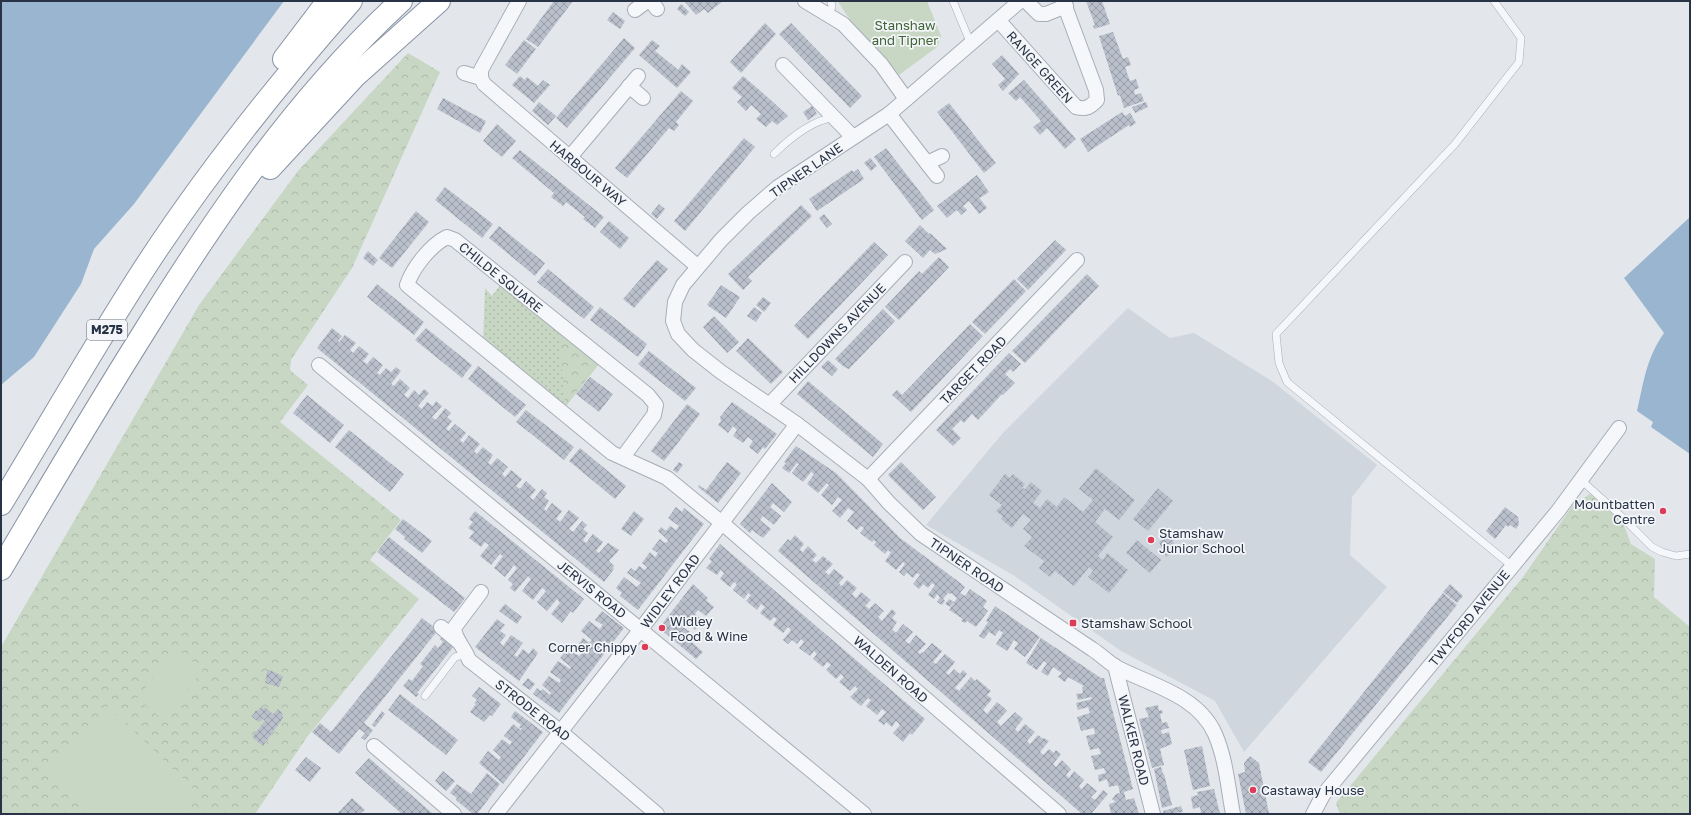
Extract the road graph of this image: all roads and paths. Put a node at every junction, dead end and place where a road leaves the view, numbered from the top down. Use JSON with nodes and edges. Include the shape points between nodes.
{"nodes":[{"id":1,"x":328,"y":1,"type":"edge"},
{"id":2,"x":352,"y":1,"type":"edge"},
{"id":3,"x":401,"y":1,"type":"edge"},
{"id":4,"x":439,"y":1,"type":"edge"},
{"id":5,"x":519,"y":1,"type":"edge"},
{"id":6,"x":805,"y":1,"type":"edge"},
{"id":7,"x":954,"y":1,"type":"edge"},
{"id":8,"x":1020,"y":1,"type":"edge"},
{"id":9,"x":1026,"y":1,"type":"edge"},
{"id":10,"x":1494,"y":1,"type":"edge"},
{"id":11,"x":1064,"y":3,"type":"edge"},
{"id":12,"x":652,"y":4,"type":"edge"},
{"id":13,"x":830,"y":8,"type":"edge"},
{"id":14,"x":635,"y":10,"type":"dead end"},
{"id":15,"x":999,"y":21,"type":"junction"},
{"id":16,"x":971,"y":44,"type":"junction"},
{"id":17,"x":783,"y":65,"type":"dead end"},
{"id":18,"x":464,"y":73,"type":"dead end"},
{"id":19,"x":481,"y":78,"type":"junction"},
{"id":20,"x":643,"y":98,"type":"dead end"},
{"id":21,"x":906,"y":99,"type":"junction"},
{"id":22,"x":889,"y":114,"type":"junction"},
{"id":23,"x":834,"y":117,"type":"junction"},
{"id":24,"x":853,"y":137,"type":"junction"},
{"id":25,"x":774,"y":154,"type":"dead end"},
{"id":26,"x":942,"y":156,"type":"dead end"},
{"id":27,"x":570,"y":157,"type":"junction"},
{"id":28,"x":221,"y":160,"type":"junction"},
{"id":29,"x":927,"y":163,"type":"junction"},
{"id":30,"x":937,"y":176,"type":"dead end"},
{"id":31,"x":203,"y":238,"type":"junction"},
{"id":32,"x":1077,"y":260,"type":"dead end"},
{"id":33,"x":905,"y":262,"type":"dead end"},
{"id":34,"x":697,"y":266,"type":"junction"},
{"id":35,"x":673,"y":321,"type":"joint"},
{"id":36,"x":319,"y":365,"type":"dead end"},
{"id":37,"x":769,"y":405,"type":"junction"},
{"id":38,"x":797,"y":424,"type":"junction"},
{"id":39,"x":1619,"y":428,"type":"dead end"},
{"id":40,"x":623,"y":457,"type":"junction"},
{"id":41,"x":868,"y":479,"type":"junction"},
{"id":42,"x":1581,"y":480,"type":"junction"},
{"id":43,"x":1,"y":504,"type":"edge"},
{"id":44,"x":722,"y":523,"type":"junction"},
{"id":45,"x":1690,"y":554,"type":"edge"},
{"id":46,"x":1512,"y":566,"type":"junction"},
{"id":47,"x":1,"y":569,"type":"edge"},
{"id":48,"x":480,"y":592,"type":"dead end"},
{"id":49,"x":441,"y":627,"type":"dead end"},
{"id":50,"x":641,"y":629,"type":"junction"},
{"id":51,"x":459,"y":642,"type":"junction"},
{"id":52,"x":467,"y":654,"type":"junction"},
{"id":53,"x":1115,"y":666,"type":"junction"},
{"id":54,"x":424,"y":696,"type":"dead end"},
{"id":55,"x":561,"y":732,"type":"junction"},
{"id":56,"x":374,"y":746,"type":"dead end"},
{"id":57,"x":1316,"y":811,"type":"edge"},
{"id":58,"x":454,"y":814,"type":"edge"},
{"id":59,"x":496,"y":814,"type":"edge"},
{"id":60,"x":657,"y":814,"type":"edge"},
{"id":61,"x":864,"y":814,"type":"edge"},
{"id":62,"x":1059,"y":814,"type":"edge"},
{"id":63,"x":1153,"y":814,"type":"edge"},
{"id":64,"x":1233,"y":814,"type":"edge"}],
"edges":[{"from":1,"to":28,"type":"highway","number":"M275","via":[[301,34],[260,94]]},
{"from":2,"to":28,"type":"highway","number":"M275","via":[[299,60]]},
{"from":3,"to":31,"type":"highway","number":"M275","via":[[367,32],[308,98]]},
{"from":4,"to":31,"type":"highway","number":"M275","via":[[356,76]]},
{"from":5,"to":19,"type":"street","via":[[481,70]]},
{"from":6,"to":13,"type":"street"},
{"from":7,"to":16,"type":"lane"},
{"from":8,"to":15,"type":"street","name":"TIPNER LANE"},
{"from":9,"to":11,"type":"street","via":[[1038,14],[1046,14]]},
{"from":10,"to":46,"type":"lane","via":[[1521,38],[1519,62],[1455,144],[1276,334],[1279,362],[1287,382]]},
{"from":11,"to":15,"type":"street","name":"RANGE GREEN","via":[[1096,90],[1097,100],[1085,109],[1076,107]]},
{"from":12,"to":14,"type":"street"},
{"from":13,"to":21,"type":"street","via":[[881,64]]},
{"from":15,"to":16,"type":"street","name":"TIPNER LANE"},
{"from":16,"to":21,"type":"street","name":"TIPNER LANE"},
{"from":17,"to":23,"type":"street"},
{"from":18,"to":19,"type":"street"},
{"from":19,"to":27,"type":"street","name":"HARBOUR WAY","via":[[484,84]]},
{"from":20,"to":27,"type":"street","via":[[633,81]]},
{"from":21,"to":22,"type":"street","name":"TIPNER LANE"},
{"from":22,"to":24,"type":"street","name":"TIPNER LANE"},
{"from":22,"to":29,"type":"street"},
{"from":23,"to":24,"type":"street"},
{"from":23,"to":25,"type":"lane","via":[[823,119],[808,128]]},
{"from":24,"to":34,"type":"street","name":"TIPNER LANE","via":[[778,187]]},
{"from":26,"to":29,"type":"street"},
{"from":27,"to":34,"type":"street","name":"HARBOUR WAY"},
{"from":28,"to":43,"type":"highway","number":"M275","via":[[142,272]]},
{"from":29,"to":30,"type":"street"},
{"from":31,"to":47,"type":"highway","number":"M275","via":[[82,432]]},
{"from":32,"to":41,"type":"street","name":"TARGET ROAD"},
{"from":33,"to":37,"type":"street","name":"HILLDOWNS AVENUE"},
{"from":34,"to":35,"type":"street","name":"TIPNER LANE","via":[[683,285],[675,302]]},
{"from":35,"to":37,"type":"street","name":"TIPNER ROAD","via":[[678,334],[692,350]]},
{"from":36,"to":50,"type":"street","name":"JERVIS ROAD"},
{"from":37,"to":38,"type":"street","name":"TIPNER ROAD"},
{"from":38,"to":41,"type":"street","name":"TIPNER ROAD"},
{"from":38,"to":44,"type":"street","name":"WIDLEY ROAD"},
{"from":39,"to":42,"type":"street","name":"TWYFORD AVENUE"},
{"from":40,"to":40,"type":"street","name":"CHILDE SQUARE","via":[[654,416],[656,405],[648,395],[455,240],[447,236],[438,241],[410,275],[407,285],[612,454]]},
{"from":40,"to":44,"type":"street","name":"CHILDE SQUARE","via":[[667,478]]},
{"from":41,"to":53,"type":"street","name":"TIPNER ROAD","via":[[921,534]]},
{"from":42,"to":45,"type":"lane","via":[[1652,546],[1676,556]]},
{"from":42,"to":46,"type":"street","name":"TWYFORD AVENUE"},
{"from":44,"to":50,"type":"street","name":"WIDLEY ROAD"},
{"from":44,"to":62,"type":"street","name":"WALDEN ROAD"},
{"from":46,"to":57,"type":"street","name":"TWYFORD AVENUE","via":[[1323,796]]},
{"from":48,"to":51,"type":"street","name":"STRODE ROAD","via":[[456,623],[454,635]]},
{"from":49,"to":51,"type":"street"},
{"from":50,"to":55,"type":"street","name":"WIDLEY ROAD"},
{"from":50,"to":61,"type":"street","name":"JERVIS ROAD"},
{"from":51,"to":52,"type":"street","name":"STRODE ROAD"},
{"from":52,"to":54,"type":"lane","via":[[455,657]]},
{"from":52,"to":55,"type":"street","name":"STRODE ROAD","via":[[469,660]]},
{"from":53,"to":63,"type":"street","name":"WALKER ROAD"},
{"from":53,"to":64,"type":"street","name":"TIPNER ROAD","via":[[1172,693],[1192,705],[1204,718],[1214,732],[1220,750]]},
{"from":55,"to":59,"type":"street","name":"WIDLEY ROAD"},
{"from":55,"to":60,"type":"street","name":"STRODE ROAD"},
{"from":56,"to":58,"type":"street"}]}
